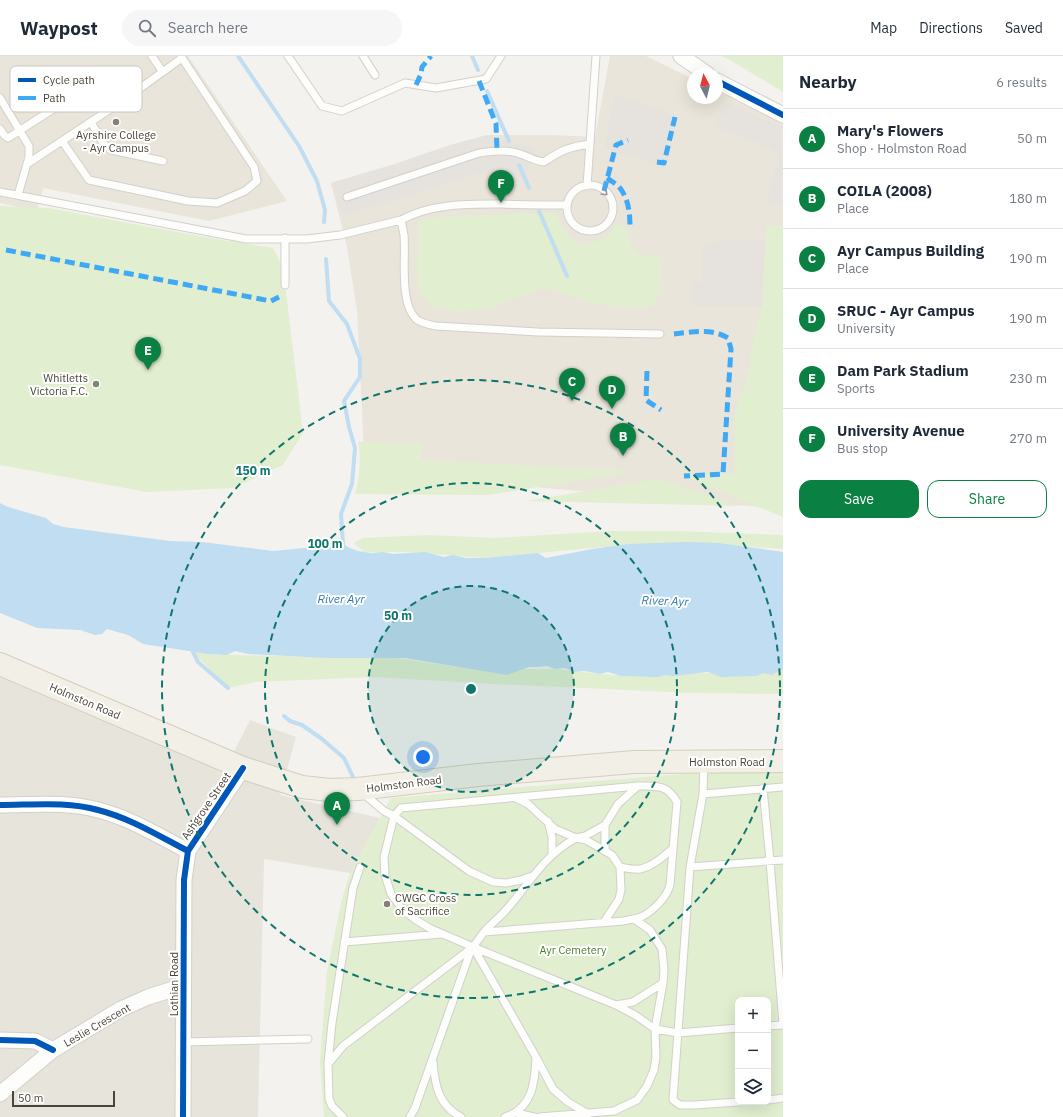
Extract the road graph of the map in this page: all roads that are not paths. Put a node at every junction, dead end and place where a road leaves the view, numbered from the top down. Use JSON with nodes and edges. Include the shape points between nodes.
{"nodes":[{"id":1,"x":152,"y":56,"type":"edge"},
{"id":2,"x":288,"y":56,"type":"edge"},
{"id":3,"x":363,"y":56,"type":"edge"},
{"id":4,"x":501,"y":56,"type":"edge"},
{"id":5,"x":596,"y":56,"type":"edge"},
{"id":6,"x":681,"y":56,"type":"edge"},
{"id":7,"x":181,"y":57,"type":"edge"},
{"id":8,"x":698,"y":68,"type":"edge"},
{"id":9,"x":162,"y":71,"type":"junction"},
{"id":10,"x":376,"y":75,"type":"dead end"},
{"id":11,"x":723,"y":84,"type":"edge"},
{"id":12,"x":142,"y":86,"type":"edge"},
{"id":13,"x":0,"y":98,"type":"edge"},
{"id":14,"x":48,"y":112,"type":"edge"},
{"id":15,"x":106,"y":112,"type":"edge"},
{"id":16,"x":783,"y":115,"type":"edge"},
{"id":17,"x":91,"y":122,"type":"junction"},
{"id":18,"x":0,"y":129,"type":"edge"},
{"id":19,"x":20,"y":130,"type":"junction"},
{"id":20,"x":62,"y":141,"type":"junction"},
{"id":21,"x":590,"y":144,"type":"junction"},
{"id":22,"x":163,"y":161,"type":"dead end"},
{"id":23,"x":28,"y":164,"type":"junction"},
{"id":24,"x":587,"y":186,"type":"junction"},
{"id":25,"x":0,"y":192,"type":"edge"},
{"id":26,"x":18,"y":195,"type":"junction"},
{"id":27,"x":347,"y":197,"type":"dead end"},
{"id":28,"x":567,"y":206,"type":"junction"},
{"id":29,"x":401,"y":220,"type":"junction"},
{"id":30,"x":285,"y":238,"type":"junction"},
{"id":31,"x":285,"y":285,"type":"dead end"},
{"id":32,"x":660,"y":334,"type":"dead end"},
{"id":33,"x":0,"y":664,"type":"edge"},
{"id":34,"x":783,"y":761,"type":"edge"},
{"id":35,"x":704,"y":762,"type":"junction"},
{"id":36,"x":243,"y":768,"type":"junction"},
{"id":37,"x":638,"y":786,"type":"junction"},
{"id":38,"x":783,"y":786,"type":"edge"},
{"id":39,"x":763,"y":788,"type":"junction"},
{"id":40,"x":358,"y":789,"type":"junction"},
{"id":41,"x":703,"y":794,"type":"junction"},
{"id":42,"x":513,"y":797,"type":"junction"},
{"id":43,"x":0,"y":805,"type":"edge"},
{"id":44,"x":394,"y":816,"type":"junction"},
{"id":45,"x":548,"y":821,"type":"junction"},
{"id":46,"x":605,"y":825,"type":"junction"},
{"id":47,"x":576,"y":838,"type":"junction"},
{"id":48,"x":673,"y":848,"type":"junction"},
{"id":49,"x":188,"y":851,"type":"junction"},
{"id":50,"x":605,"y":851,"type":"junction"},
{"id":51,"x":552,"y":854,"type":"junction"},
{"id":52,"x":783,"y":860,"type":"edge"},
{"id":53,"x":770,"y":861,"type":"junction"},
{"id":54,"x":360,"y":867,"type":"dead end"},
{"id":55,"x":620,"y":867,"type":"junction"},
{"id":56,"x":690,"y":867,"type":"junction"},
{"id":57,"x":532,"y":876,"type":"junction"},
{"id":58,"x":634,"y":919,"type":"junction"},
{"id":59,"x":604,"y":922,"type":"junction"},
{"id":60,"x":484,"y":932,"type":"junction"},
{"id":61,"x":444,"y":934,"type":"junction"},
{"id":62,"x":344,"y":942,"type":"junction"},
{"id":63,"x":473,"y":947,"type":"junction"},
{"id":64,"x":663,"y":983,"type":"junction"},
{"id":65,"x":183,"y":986,"type":"junction"},
{"id":66,"x":616,"y":1005,"type":"junction"},
{"id":67,"x":783,"y":1025,"type":"edge"},
{"id":68,"x":771,"y":1026,"type":"edge"},
{"id":69,"x":735,"y":1028,"type":"edge"},
{"id":70,"x":655,"y":1029,"type":"junction"},
{"id":71,"x":678,"y":1032,"type":"junction"},
{"id":72,"x":308,"y":1039,"type":"dead end"},
{"id":73,"x":0,"y":1040,"type":"edge"},
{"id":74,"x":183,"y":1042,"type":"junction"},
{"id":75,"x":53,"y":1050,"type":"junction"},
{"id":76,"x":536,"y":1057,"type":"junction"},
{"id":77,"x":433,"y":1059,"type":"junction"},
{"id":78,"x":328,"y":1064,"type":"junction"},
{"id":79,"x":0,"y":1094,"type":"edge"},
{"id":80,"x":783,"y":1098,"type":"edge"},
{"id":81,"x":771,"y":1100,"type":"edge"},
{"id":82,"x":735,"y":1102,"type":"edge"},
{"id":83,"x":516,"y":1113,"type":"junction"},
{"id":84,"x":589,"y":1114,"type":"junction"},
{"id":85,"x":183,"y":1117,"type":"edge"},
{"id":86,"x":343,"y":1117,"type":"edge"},
{"id":87,"x":410,"y":1117,"type":"edge"},
{"id":88,"x":461,"y":1117,"type":"edge"},
{"id":89,"x":505,"y":1117,"type":"edge"},
{"id":90,"x":534,"y":1117,"type":"edge"},
{"id":91,"x":539,"y":1117,"type":"edge"}],
"edges":[{"from":1,"to":9,"type":"lane"},
{"from":2,"to":4,"type":"lane","via":[[322,106],[342,111],[405,83],[436,88],[486,79]]},
{"from":3,"to":10,"type":"lane"},
{"from":5,"to":21,"type":"lane"},
{"from":6,"to":8,"type":"street"},
{"from":7,"to":9,"type":"lane"},
{"from":7,"to":20,"type":"lane","via":[[254,167],[257,181],[245,191],[217,203],[188,201],[89,180]]},
{"from":9,"to":12,"type":"lane"},
{"from":11,"to":16,"type":"street"},
{"from":13,"to":19,"type":"lane"},
{"from":14,"to":19,"type":"lane"},
{"from":15,"to":17,"type":"lane"},
{"from":17,"to":20,"type":"lane"},
{"from":17,"to":22,"type":"lane","via":[[103,143],[111,150]]},
{"from":18,"to":19,"type":"lane","via":[[8,138]]},
{"from":19,"to":23,"type":"lane","via":[[29,146]]},
{"from":20,"to":23,"type":"lane"},
{"from":21,"to":24,"type":"lane"},
{"from":21,"to":27,"type":"lane","via":[[573,146],[544,162],[535,161],[522,154],[497,150],[478,153]]},
{"from":23,"to":26,"type":"lane"},
{"from":24,"to":28,"type":"lane","via":[[573,192]]},
{"from":24,"to":28,"type":"lane","one_way":true,"via":[[602,188],[608,194],[613,208],[608,222],[595,230],[581,229],[570,220]]},
{"from":25,"to":26,"type":"lane"},
{"from":26,"to":30,"type":"lane","via":[[246,239]]},
{"from":28,"to":29,"type":"lane","via":[[451,205],[409,215]]},
{"from":29,"to":30,"type":"lane","via":[[340,235]]},
{"from":29,"to":32,"type":"lane","via":[[409,309],[417,319],[427,324],[538,332]]},
{"from":30,"to":31,"type":"lane"},
{"from":33,"to":36,"type":"main road","name":"Holmston Road"},
{"from":34,"to":35,"type":"main road","name":"Holmston Road"},
{"from":35,"to":40,"type":"main road","name":"Holmston Road","via":[[626,763],[478,775]]},
{"from":35,"to":41,"type":"lane"},
{"from":36,"to":40,"type":"main road","name":"Holmston Road","via":[[302,787]]},
{"from":36,"to":49,"type":"street","name":"Ashgrove Street"},
{"from":37,"to":42,"type":"lane"},
{"from":37,"to":46,"type":"lane","via":[[618,804]]},
{"from":37,"to":48,"type":"lane","via":[[665,788],[677,802]]},
{"from":38,"to":39,"type":"lane"},
{"from":39,"to":41,"type":"lane"},
{"from":39,"to":53,"type":"lane"},
{"from":40,"to":44,"type":"lane"},
{"from":41,"to":56,"type":"lane"},
{"from":42,"to":44,"type":"lane","via":[[401,808]]},
{"from":42,"to":45,"type":"lane","via":[[528,804]]},
{"from":43,"to":49,"type":"street","name":"Ashgrove Street","via":[[69,804],[98,810],[128,821]]},
{"from":44,"to":57,"type":"lane","via":[[469,871],[493,882],[506,883]]},
{"from":44,"to":61,"type":"lane","via":[[384,857],[385,875],[391,894],[403,910],[416,920]]},
{"from":45,"to":47,"type":"lane","via":[[555,829]]},
{"from":45,"to":51,"type":"lane","via":[[552,837]]},
{"from":46,"to":47,"type":"lane"},
{"from":46,"to":50,"type":"lane"},
{"from":47,"to":50,"type":"lane","via":[[586,840]]},
{"from":47,"to":51,"type":"lane"},
{"from":48,"to":55,"type":"lane","via":[[663,858],[639,870]]},
{"from":48,"to":58,"type":"lane","via":[[669,891],[659,904],[642,917]]},
{"from":49,"to":65,"type":"street","name":"Lothian Road","via":[[184,880]]},
{"from":50,"to":55,"type":"lane","via":[[612,855]]},
{"from":51,"to":57,"type":"lane"},
{"from":52,"to":53,"type":"lane"},
{"from":53,"to":56,"type":"lane"},
{"from":53,"to":67,"type":"lane"},
{"from":54,"to":62,"type":"lane","via":[[353,888]]},
{"from":55,"to":59,"type":"lane","via":[[619,899]]},
{"from":56,"to":71,"type":"lane"},
{"from":57,"to":60,"type":"lane","via":[[506,910]]},
{"from":58,"to":59,"type":"lane"},
{"from":58,"to":64,"type":"lane","via":[[650,930],[662,949]]},
{"from":59,"to":60,"type":"lane"},
{"from":60,"to":63,"type":"lane"},
{"from":61,"to":62,"type":"lane"},
{"from":61,"to":63,"type":"lane"},
{"from":62,"to":78,"type":"lane"},
{"from":63,"to":66,"type":"lane"},
{"from":63,"to":76,"type":"lane"},
{"from":63,"to":77,"type":"lane"},
{"from":63,"to":78,"type":"lane","via":[[343,1046]]},
{"from":64,"to":66,"type":"lane","via":[[633,1002]]},
{"from":64,"to":70,"type":"lane"},
{"from":65,"to":74,"type":"street","name":"Lothian Road"},
{"from":65,"to":75,"type":"street","name":"Leslie Crescent","via":[[148,997],[121,1010]]},
{"from":66,"to":70,"type":"lane"},
{"from":67,"to":68,"type":"lane"},
{"from":69,"to":71,"type":"lane"},
{"from":70,"to":71,"type":"lane"},
{"from":70,"to":84,"type":"lane","via":[[654,1070],[637,1100],[614,1111]]},
{"from":71,"to":82,"type":"lane","via":[[673,1100],[680,1105]]},
{"from":72,"to":74,"type":"lane"},
{"from":73,"to":75,"type":"street","via":[[35,1041]]},
{"from":74,"to":85,"type":"street","name":"Lothian Road"},
{"from":75,"to":79,"type":"street","name":"Leslie Crescent"},
{"from":76,"to":83,"type":"lane","via":[[531,1093]]},
{"from":76,"to":84,"type":"lane","via":[[553,1089],[568,1102]]},
{"from":77,"to":87,"type":"lane"},
{"from":77,"to":88,"type":"lane","via":[[439,1096]]},
{"from":78,"to":86,"type":"lane","via":[[329,1099]]},
{"from":80,"to":81,"type":"lane"},
{"from":83,"to":89,"type":"lane"},
{"from":83,"to":90,"type":"lane"},
{"from":84,"to":91,"type":"lane"}]}
